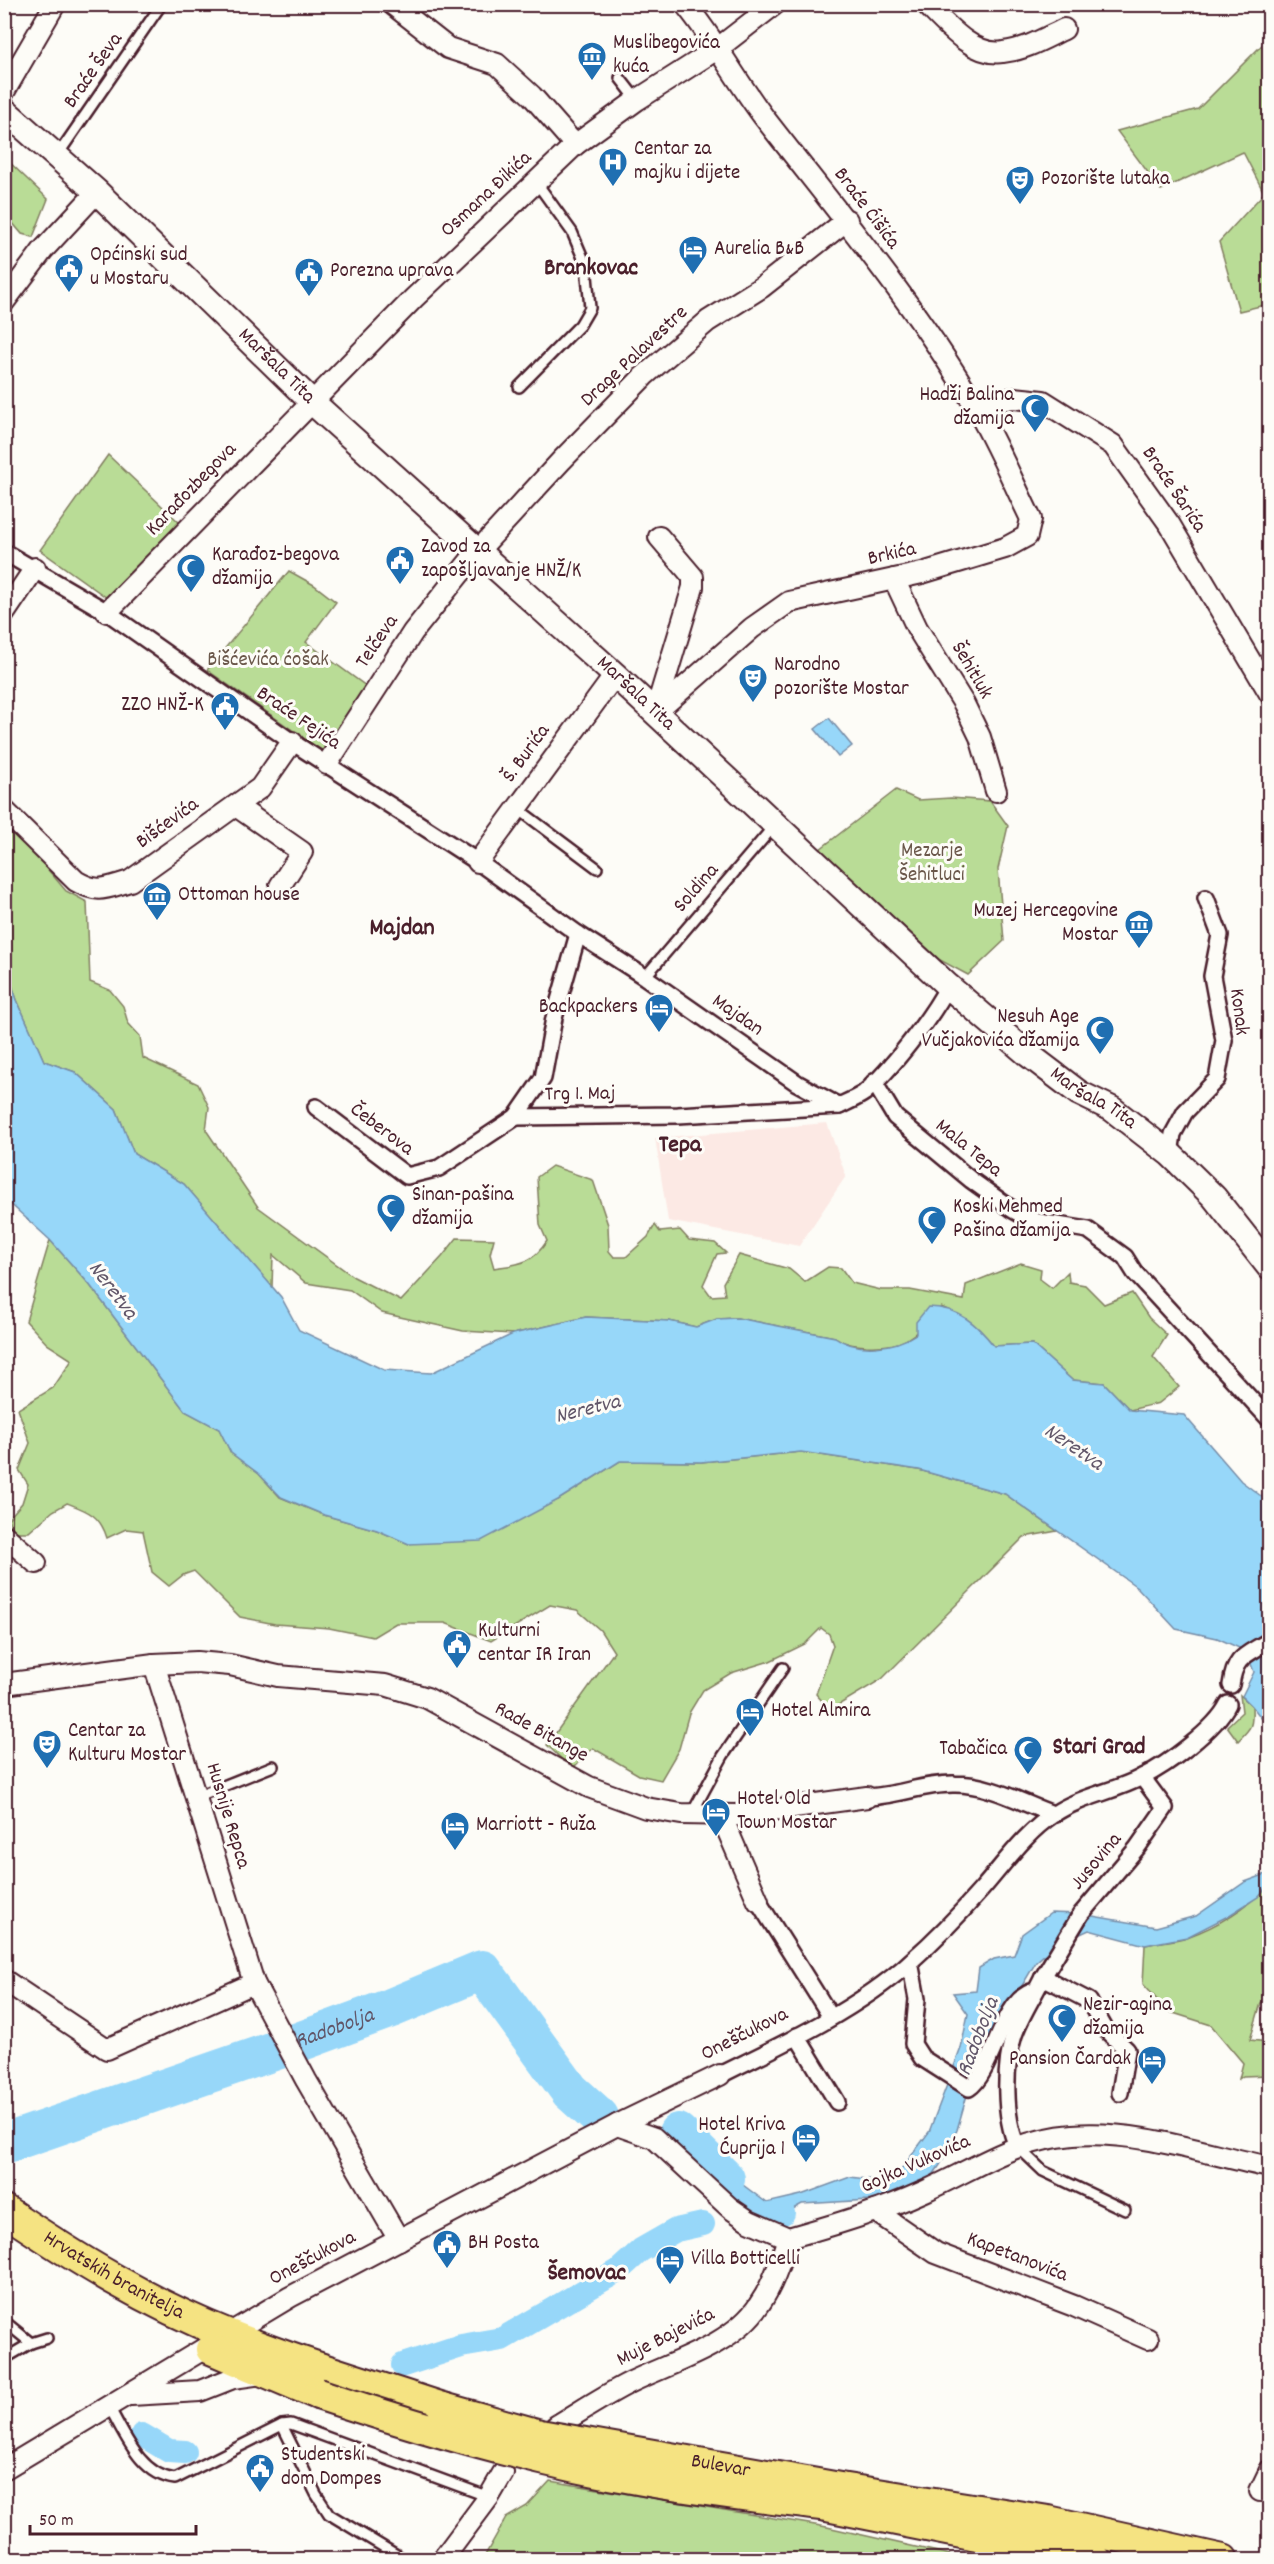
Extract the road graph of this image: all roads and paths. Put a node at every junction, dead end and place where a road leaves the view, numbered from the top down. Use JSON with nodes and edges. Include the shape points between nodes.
{"nodes":[{"id":1,"x":55,"y":4,"type":"edge"},
{"id":2,"x":392,"y":4,"type":"edge"},
{"id":3,"x":685,"y":4,"type":"edge"},
{"id":4,"x":775,"y":4,"type":"edge"},
{"id":5,"x":926,"y":4,"type":"edge"},
{"id":6,"x":161,"y":5,"type":"edge"},
{"id":7,"x":1064,"y":29,"type":"dead end"},
{"id":8,"x":717,"y":48,"type":"junction"},
{"id":9,"x":620,"y":78,"type":"dead end"},
{"id":10,"x":4,"y":92,"type":"edge"},
{"id":11,"x":637,"y":100,"type":"junction"},
{"id":12,"x":4,"y":110,"type":"edge"},
{"id":13,"x":575,"y":145,"type":"junction"},
{"id":14,"x":57,"y":156,"type":"junction"},
{"id":15,"x":536,"y":182,"type":"junction"},
{"id":16,"x":97,"y":192,"type":"junction"},
{"id":17,"x":847,"y":220,"type":"junction"},
{"id":18,"x":4,"y":302,"type":"edge"},
{"id":19,"x":519,"y":387,"type":"dead end"},
{"id":20,"x":311,"y":401,"type":"junction"},
{"id":21,"x":973,"y":402,"type":"junction"},
{"id":22,"x":659,"y":537,"type":"dead end"},
{"id":23,"x":4,"y":552,"type":"edge"},
{"id":24,"x":477,"y":552,"type":"junction"},
{"id":25,"x":35,"y":568,"type":"junction"},
{"id":26,"x":894,"y":579,"type":"junction"},
{"id":27,"x":107,"y":612,"type":"junction"},
{"id":28,"x":4,"y":614,"type":"edge"},
{"id":29,"x":615,"y":675,"type":"junction"},
{"id":30,"x":1269,"y":694,"type":"edge"},
{"id":31,"x":655,"y":713,"type":"junction"},
{"id":32,"x":292,"y":741,"type":"junction"},
{"id":33,"x":327,"y":764,"type":"junction"},
{"id":34,"x":996,"y":791,"type":"dead end"},
{"id":35,"x":236,"y":806,"type":"junction"},
{"id":36,"x":517,"y":808,"type":"junction"},
{"id":37,"x":4,"y":810,"type":"edge"},
{"id":38,"x":775,"y":825,"type":"junction"},
{"id":39,"x":478,"y":862,"type":"junction"},
{"id":40,"x":597,"y":868,"type":"dead end"},
{"id":41,"x":280,"y":886,"type":"dead end"},
{"id":42,"x":1206,"y":898,"type":"dead end"},
{"id":43,"x":578,"y":934,"type":"junction"},
{"id":44,"x":645,"y":977,"type":"junction"},
{"id":45,"x":948,"y":986,"type":"junction"},
{"id":46,"x":874,"y":1082,"type":"junction"},
{"id":47,"x":838,"y":1106,"type":"junction"},
{"id":48,"x":316,"y":1107,"type":"dead end"},
{"id":49,"x":516,"y":1117,"type":"junction"},
{"id":50,"x":1170,"y":1154,"type":"junction"},
{"id":51,"x":1269,"y":1268,"type":"edge"},
{"id":52,"x":1269,"y":1420,"type":"edge"},
{"id":53,"x":4,"y":1535,"type":"edge"},
{"id":54,"x":36,"y":1563,"type":"dead end"},
{"id":55,"x":1269,"y":1640,"type":"edge"},
{"id":56,"x":154,"y":1665,"type":"junction"},
{"id":57,"x":783,"y":1668,"type":"dead end"},
{"id":58,"x":4,"y":1684,"type":"edge"},
{"id":59,"x":1231,"y":1686,"type":"dead end"},
{"id":60,"x":1228,"y":1704,"type":"dead end"},
{"id":61,"x":273,"y":1766,"type":"dead end"},
{"id":62,"x":1142,"y":1777,"type":"junction"},
{"id":63,"x":196,"y":1797,"type":"junction"},
{"id":64,"x":867,"y":1797,"type":"joint"},
{"id":65,"x":1053,"y":1814,"type":"junction"},
{"id":66,"x":691,"y":1815,"type":"junction"},
{"id":67,"x":721,"y":1815,"type":"junction"},
{"id":68,"x":758,"y":1901,"type":"joint"},
{"id":69,"x":910,"y":1962,"type":"junction"},
{"id":70,"x":4,"y":1980,"type":"edge"},
{"id":71,"x":254,"y":1983,"type":"junction"},
{"id":72,"x":1040,"y":1983,"type":"junction"},
{"id":73,"x":831,"y":2017,"type":"junction"},
{"id":74,"x":797,"y":2036,"type":"junction"},
{"id":75,"x":720,"y":2075,"type":"joint"},
{"id":76,"x":1120,"y":2093,"type":"dead end"},
{"id":77,"x":837,"y":2102,"type":"dead end"},
{"id":78,"x":617,"y":2125,"type":"junction"},
{"id":79,"x":1017,"y":2146,"type":"junction"},
{"id":80,"x":1269,"y":2167,"type":"edge"},
{"id":81,"x":4,"y":2210,"type":"edge"},
{"id":82,"x":1125,"y":2210,"type":"dead end"},
{"id":83,"x":875,"y":2211,"type":"junction"},
{"id":84,"x":4,"y":2233,"type":"edge"},
{"id":85,"x":788,"y":2238,"type":"junction"},
{"id":86,"x":399,"y":2240,"type":"junction"},
{"id":87,"x":4,"y":2321,"type":"edge"},
{"id":88,"x":47,"y":2338,"type":"dead end"},
{"id":89,"x":1148,"y":2339,"type":"dead end"},
{"id":90,"x":216,"y":2341,"type":"junction"},
{"id":91,"x":31,"y":2343,"type":"junction"},
{"id":92,"x":4,"y":2359,"type":"edge"},
{"id":93,"x":268,"y":2373,"type":"junction"},
{"id":94,"x":325,"y":2383,"type":"junction"},
{"id":95,"x":128,"y":2396,"type":"junction"},
{"id":96,"x":109,"y":2407,"type":"junction"},
{"id":97,"x":282,"y":2425,"type":"junction"},
{"id":98,"x":556,"y":2426,"type":"dead end"},
{"id":99,"x":4,"y":2469,"type":"edge"},
{"id":100,"x":1269,"y":2470,"type":"edge"},
{"id":101,"x":503,"y":2473,"type":"dead end"},
{"id":102,"x":1260,"y":2491,"type":"dead end"},
{"id":103,"x":489,"y":2497,"type":"junction"},
{"id":104,"x":834,"y":2497,"type":"junction"},
{"id":105,"x":405,"y":2559,"type":"edge"},
{"id":106,"x":442,"y":2559,"type":"edge"},
{"id":107,"x":1096,"y":2559,"type":"edge"},
{"id":108,"x":1223,"y":2559,"type":"edge"}],
"edges":[{"from":1,"to":10,"type":"street"},
{"from":2,"to":13,"type":"street","via":[[448,48],[498,64]]},
{"from":3,"to":8,"type":"street","name":"Braće Ćišića"},
{"from":4,"to":8,"type":"street","name":"Osmana Đikića"},
{"from":5,"to":7,"type":"street","via":[[956,34],[982,49],[1001,53]]},
{"from":6,"to":14,"type":"lane","name":"Braće Ševa"},
{"from":8,"to":11,"type":"street","name":"Osmana Đikića"},
{"from":8,"to":17,"type":"street","name":"Braće Ćišića","via":[[762,114]]},
{"from":9,"to":11,"type":"lane"},
{"from":11,"to":13,"type":"street","name":"Osmana Đikića"},
{"from":12,"to":14,"type":"street","name":"Maršala Tita"},
{"from":13,"to":15,"type":"street","name":"Osmana Đikića"},
{"from":14,"to":16,"type":"street","name":"Maršala Tita"},
{"from":15,"to":19,"type":"lane","via":[[572,232],[586,266],[590,308],[580,325]]},
{"from":15,"to":20,"type":"street","name":"Osmana Đikića"},
{"from":16,"to":18,"type":"street","via":[[43,250]]},
{"from":16,"to":20,"type":"street","name":"Maršala Tita"},
{"from":17,"to":21,"type":"street","name":"Braće Ćišića"},
{"from":17,"to":24,"type":"street","name":"Drage Palavestre","via":[[762,287],[708,321],[644,376]]},
{"from":20,"to":24,"type":"street","name":"Maršala Tita"},
{"from":20,"to":27,"type":"street","name":"Karađozbegova"},
{"from":21,"to":26,"type":"street","name":"Brkića","via":[[1031,519],[1027,536],[1005,548]]},
{"from":21,"to":30,"type":"street","name":"Braće Šarića","via":[[1014,398],[1043,402],[1113,445],[1170,525]]},
{"from":22,"to":31,"type":"street","via":[[693,577],[693,587]]},
{"from":23,"to":25,"type":"street","name":"Braće Fejića"},
{"from":24,"to":29,"type":"street","name":"Maršala Tita"},
{"from":24,"to":33,"type":"street","name":"Telčeva","via":[[413,632]]},
{"from":25,"to":27,"type":"street","name":"Braće Fejića"},
{"from":25,"to":28,"type":"street"},
{"from":26,"to":31,"type":"street","name":"Brkića","via":[[789,602],[752,628]]},
{"from":26,"to":34,"type":"street","name":"Šehitluk","via":[[917,628],[980,737]]},
{"from":27,"to":32,"type":"street","name":"Braće Fejića"},
{"from":29,"to":31,"type":"street","name":"Maršala Tita"},
{"from":29,"to":36,"type":"street","name":"Š. Burića"},
{"from":31,"to":38,"type":"street","name":"Maršala Tita"},
{"from":32,"to":33,"type":"street","name":"Braće Fejića"},
{"from":32,"to":35,"type":"street","name":"Bišćevića","via":[[260,788]]},
{"from":33,"to":39,"type":"street","name":"Braće Fejića"},
{"from":35,"to":37,"type":"street","name":"Bišćevića","via":[[130,881],[105,889],[90,889],[76,881]]},
{"from":35,"to":41,"type":"street","via":[[302,852]]},
{"from":36,"to":39,"type":"street","name":"Š. Burića"},
{"from":36,"to":40,"type":"lane"},
{"from":38,"to":44,"type":"lane","name":"Soldina"},
{"from":38,"to":45,"type":"street","name":"Maršala Tita"},
{"from":39,"to":43,"type":"street","name":"Majdan"},
{"from":42,"to":50,"type":"street","name":"Konak","via":[[1220,934],[1212,976],[1224,1040],[1217,1079],[1185,1112],[1173,1134]]},
{"from":43,"to":44,"type":"street","name":"Majdan"},
{"from":43,"to":49,"type":"street","name":"Trg 1. Maj","via":[[554,1018],[543,1077]]},
{"from":44,"to":47,"type":"street","name":"Majdan","via":[[797,1083]]},
{"from":45,"to":46,"type":"street","via":[[929,1016]]},
{"from":45,"to":50,"type":"street","name":"Maršala Tita","via":[[1079,1093],[1112,1109]]},
{"from":46,"to":47,"type":"street","via":[[862,1094]]},
{"from":46,"to":52,"type":"street","name":"Mala Tepa","via":[[895,1118],[1013,1210],[1033,1221],[1088,1230],[1125,1257],[1135,1273]]},
{"from":47,"to":49,"type":"street","name":"Trg 1. Maj","via":[[678,1115]]},
{"from":48,"to":49,"type":"street","name":"Čeberova","via":[[407,1176],[439,1168]]},
{"from":50,"to":51,"type":"street","name":"Maršala Tita","via":[[1214,1197]]},
{"from":53,"to":54,"type":"street"},
{"from":55,"to":59,"type":"street","via":[[1238,1662]]},
{"from":56,"to":58,"type":"street","name":"Rade Bitange"},
{"from":56,"to":63,"type":"street","name":"Husnije Repca"},
{"from":56,"to":66,"type":"street","name":"Rade Bitange","via":[[197,1662],[278,1676],[385,1685],[428,1698],[589,1787],[646,1808]]},
{"from":57,"to":66,"type":"lane","via":[[723,1756]]},
{"from":60,"to":62,"type":"street","name":"Oneščukova","via":[[1202,1735]]},
{"from":61,"to":63,"type":"lane"},
{"from":62,"to":65,"type":"street","name":"Oneščukova"},
{"from":62,"to":72,"type":"street","name":"Jusovina","via":[[1165,1808],[1081,1914]]},
{"from":63,"to":71,"type":"street","name":"Husnije Repca"},
{"from":64,"to":65,"type":"street","name":"Rade Bitange","via":[[955,1784],[996,1790]]},
{"from":64,"to":67,"type":"street","name":"Rade Bitange"},
{"from":65,"to":69,"type":"street","name":"Oneščukova"},
{"from":66,"to":67,"type":"street","name":"Rade Bitange"},
{"from":67,"to":68,"type":"street"},
{"from":68,"to":73,"type":"street"},
{"from":69,"to":72,"type":"street","via":[[917,1999],[914,2044],[922,2058],[969,2088],[977,2082],[1016,2006]]},
{"from":69,"to":73,"type":"street","name":"Oneščukova"},
{"from":70,"to":71,"type":"street","via":[[106,2049]]},
{"from":71,"to":86,"type":"street","name":"Husnije Repca"},
{"from":72,"to":76,"type":"street","via":[[1089,2001],[1106,2029],[1127,2050]]},
{"from":72,"to":79,"type":"street","name":"Jusovina","via":[[1014,2036],[1006,2079]]},
{"from":73,"to":74,"type":"street","name":"Oneščukova"},
{"from":74,"to":75,"type":"street","name":"Oneščukova"},
{"from":74,"to":77,"type":"street"},
{"from":75,"to":78,"type":"street","name":"Oneščukova"},
{"from":78,"to":85,"type":"street","via":[[654,2138],[730,2208]]},
{"from":78,"to":86,"type":"street","name":"Oneščukova"},
{"from":79,"to":80,"type":"street","name":"Gojka Vukovića","via":[[1073,2135],[1129,2138]]},
{"from":79,"to":82,"type":"lane","via":[[1043,2171]]},
{"from":79,"to":83,"type":"street","name":"Gojka Vukovića"},
{"from":81,"to":90,"type":"main road","name":"Hrvatskih branitelja"},
{"from":83,"to":85,"type":"street","name":"Gojka Vukovića"},
{"from":83,"to":89,"type":"street","name":"Kapetanovića","via":[[936,2253]]},
{"from":84,"to":90,"type":"main road","via":[[138,2312]]},
{"from":85,"to":98,"type":"street","name":"Muje Bajevića","via":[[776,2275],[759,2307],[736,2330],[630,2383]]},
{"from":86,"to":90,"type":"street","name":"Oneščukova"},
{"from":87,"to":91,"type":"lane"},
{"from":88,"to":91,"type":"lane"},
{"from":90,"to":93,"type":"main road"},
{"from":90,"to":94,"type":"main road"},
{"from":90,"to":95,"type":"street","name":"Oneščukova"},
{"from":91,"to":92,"type":"lane"},
{"from":93,"to":94,"type":"main road"},
{"from":93,"to":95,"type":"street","via":[[233,2378],[200,2391]]},
{"from":94,"to":104,"type":"main road","bridge":true,"via":[[437,2432],[525,2455],[642,2480]]},
{"from":95,"to":96,"type":"street","name":"Oneščukova"},
{"from":96,"to":97,"type":"lane","via":[[144,2463],[164,2478],[175,2479]]},
{"from":96,"to":99,"type":"street","name":"Oneščukova"},
{"from":97,"to":103,"type":"lane","via":[[296,2424]]},
{"from":97,"to":105,"type":"lane","via":[[329,2514]]},
{"from":100,"to":102,"type":"street"},
{"from":101,"to":103,"type":"street"},
{"from":103,"to":106,"type":"street"},
{"from":104,"to":107,"type":"main road"},
{"from":104,"to":108,"type":"main road","via":[[1048,2521]]}]}
